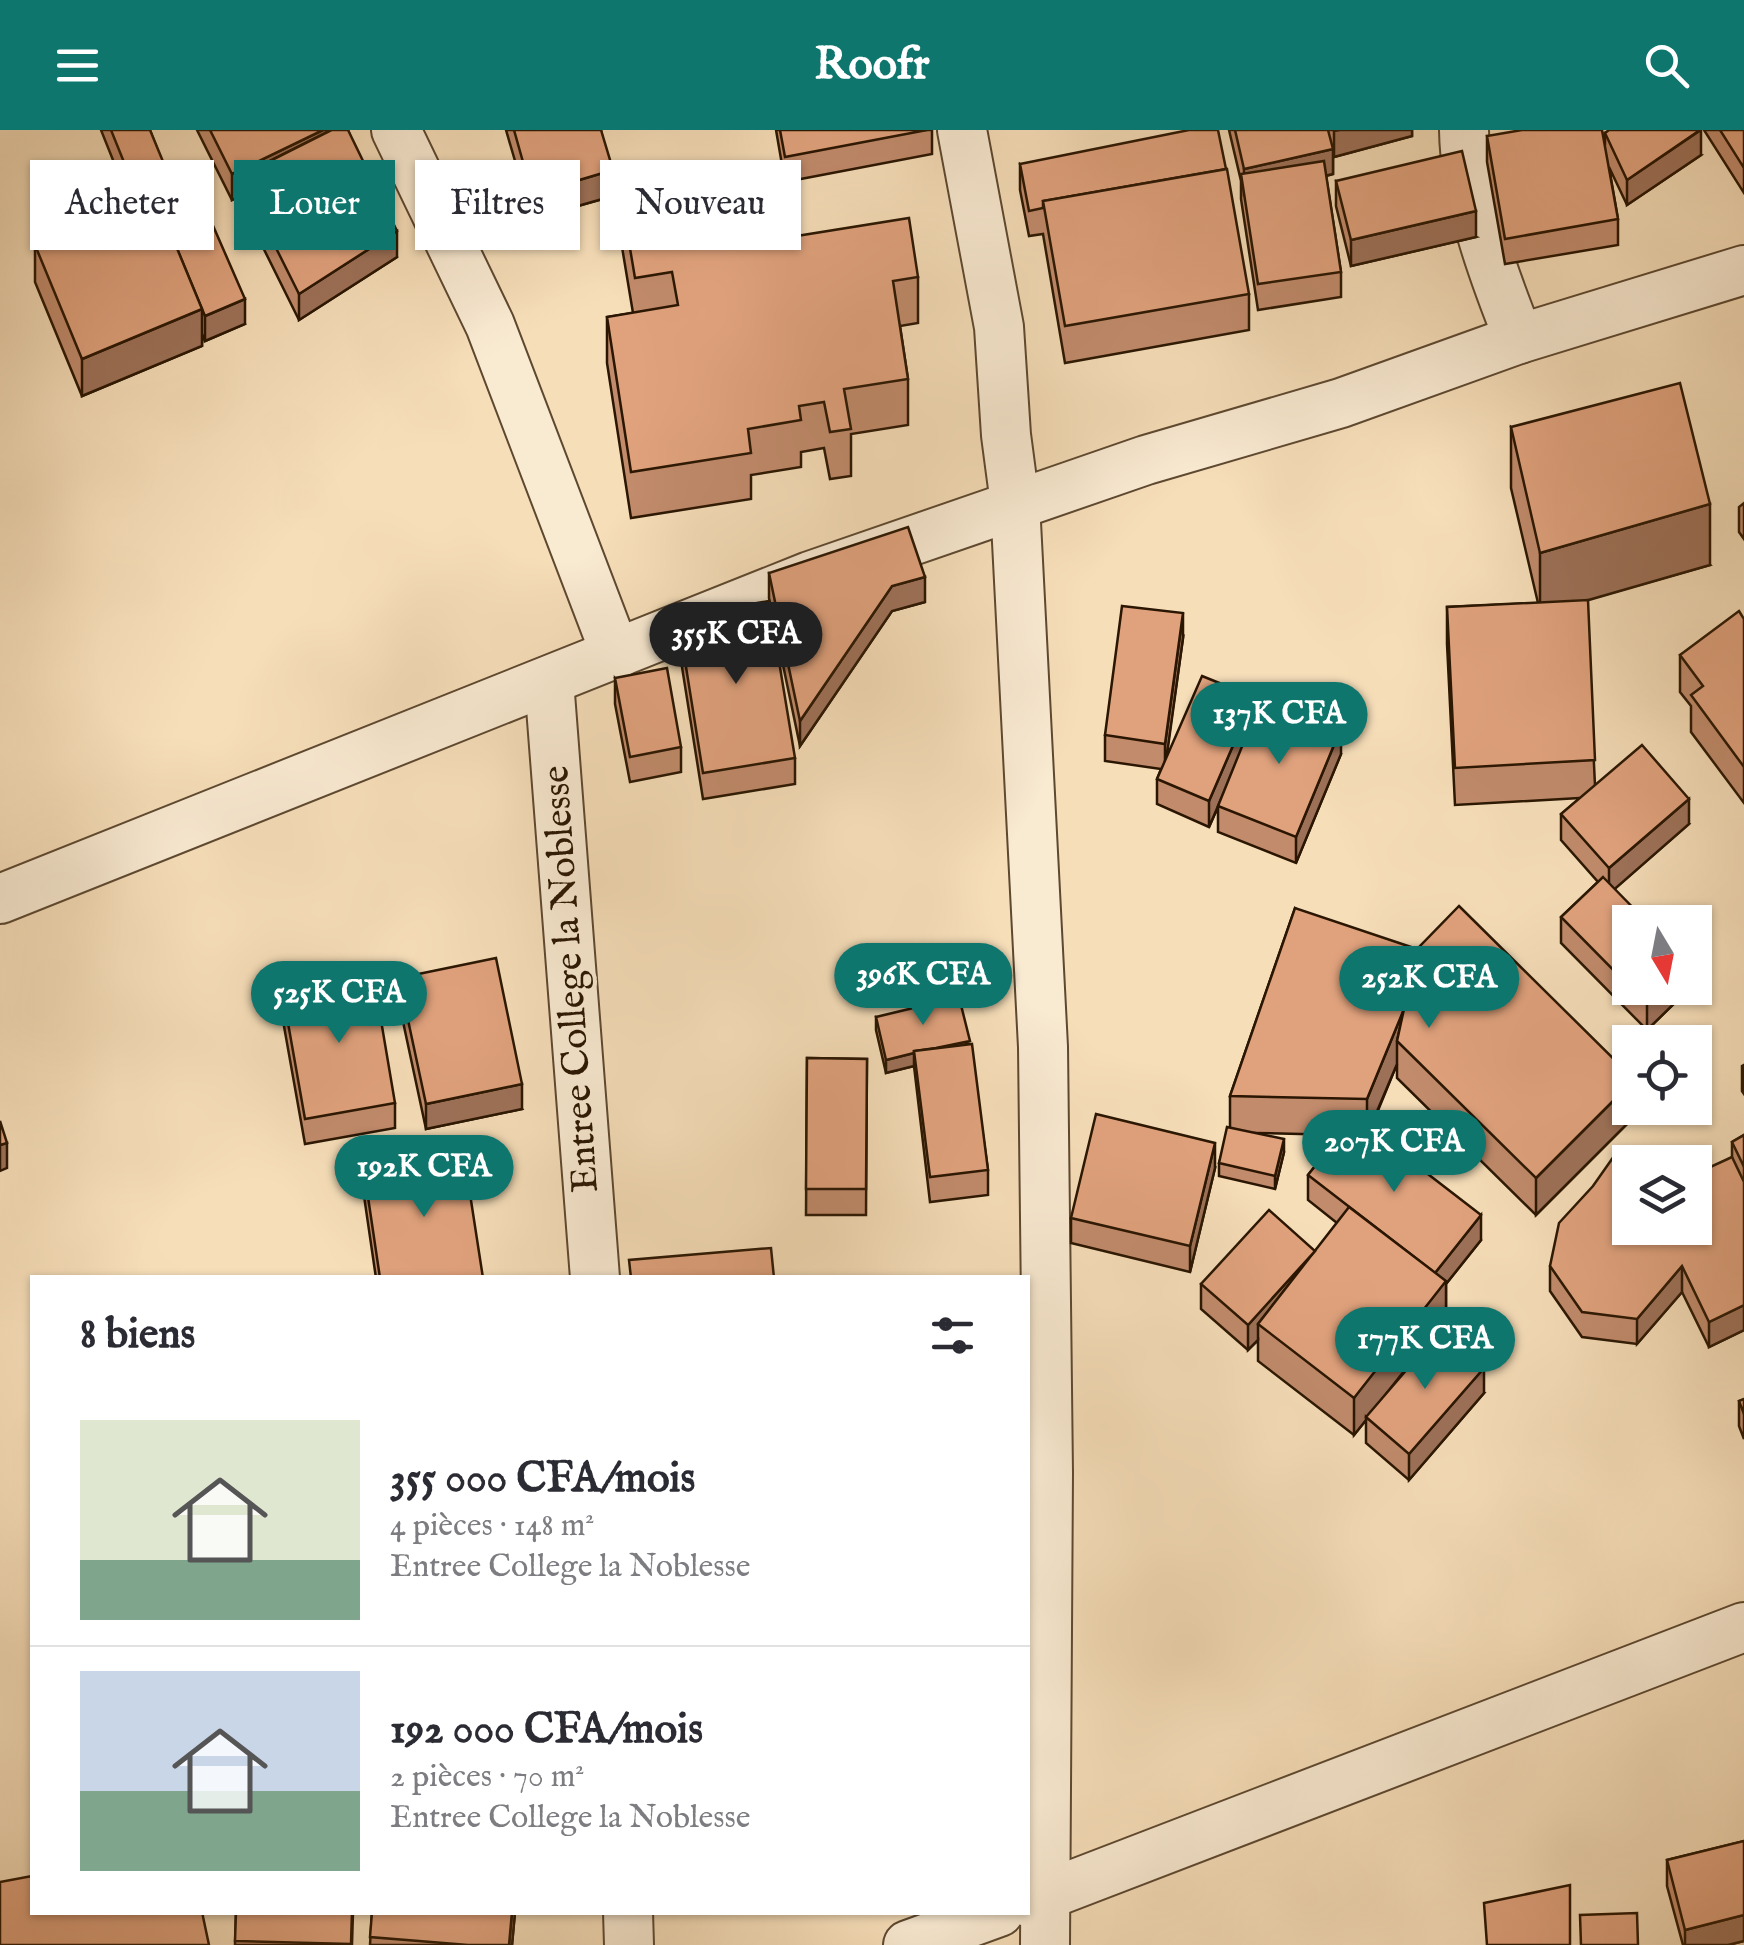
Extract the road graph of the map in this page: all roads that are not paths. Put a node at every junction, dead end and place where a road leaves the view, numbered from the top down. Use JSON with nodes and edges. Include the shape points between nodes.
{"nodes":[{"id":1,"x":396,"y":130,"type":"edge"},
{"id":2,"x":962,"y":130,"type":"edge"},
{"id":3,"x":1464,"y":130,"type":"edge"},
{"id":4,"x":1744,"y":270,"type":"edge"},
{"id":5,"x":1520,"y":339,"type":"junction"},
{"id":6,"x":1016,"y":503,"type":"junction"},
{"id":7,"x":616,"y":655,"type":"junction"},
{"id":8,"x":548,"y":680,"type":"junction"},
{"id":9,"x":0,"y":899,"type":"edge"},
{"id":10,"x":595,"y":1275,"type":"edge"},
{"id":11,"x":1744,"y":1627,"type":"edge"},
{"id":12,"x":1036,"y":1899,"type":"edge"},
{"id":13,"x":628,"y":1915,"type":"edge"},
{"id":14,"x":991,"y":1915,"type":"edge"},
{"id":15,"x":629,"y":1945,"type":"edge"},
{"id":16,"x":908,"y":1945,"type":"edge"},
{"id":17,"x":1045,"y":1945,"type":"edge"}],
"edges":[{"from":1,"to":7,"type":"street","via":[[490,324]]},
{"from":2,"to":6,"type":"street","via":[[999,327]]},
{"from":3,"to":5,"type":"street","via":[[1464,156],[1494,275]]},
{"from":4,"to":5,"type":"street"},
{"from":5,"to":6,"type":"street","via":[[1341,403]]},
{"from":6,"to":7,"type":"street"},
{"from":6,"to":12,"type":"street","via":[[1043,1047],[1048,1473]]},
{"from":7,"to":8,"type":"street"},
{"from":8,"to":9,"type":"street"},
{"from":8,"to":10,"type":"street","name":"Entree College la Noblesse"},
{"from":11,"to":12,"type":"street"},
{"from":12,"to":17,"type":"street"},
{"from":13,"to":15,"type":"street"},
{"from":14,"to":16,"type":"street"}]}
